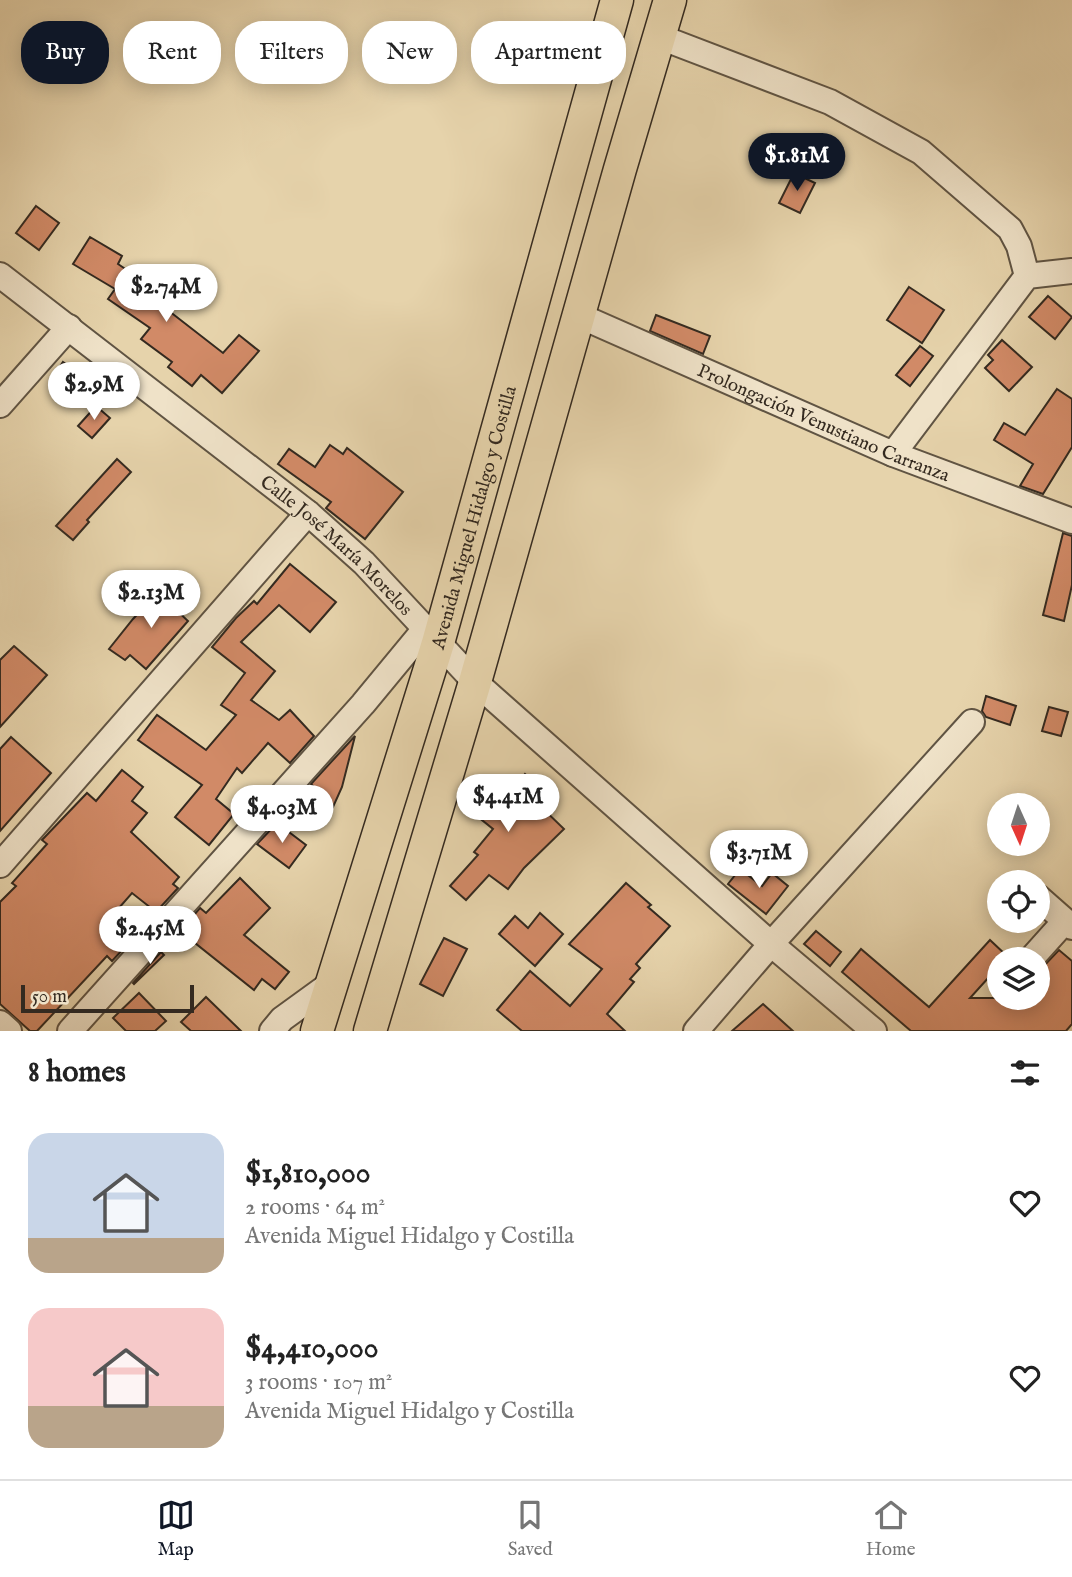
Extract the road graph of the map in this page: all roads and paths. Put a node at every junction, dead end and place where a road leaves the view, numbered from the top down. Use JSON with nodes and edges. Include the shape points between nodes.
{"nodes":[{"id":1,"x":617,"y":0,"type":"edge"},
{"id":2,"x":670,"y":0,"type":"edge"},
{"id":3,"x":660,"y":37,"type":"junction"},
{"id":4,"x":1072,"y":271,"type":"edge"},
{"id":5,"x":0,"y":275,"type":"edge"},
{"id":6,"x":1027,"y":276,"type":"junction"},
{"id":7,"x":580,"y":316,"type":"junction"},
{"id":8,"x":69,"y":327,"type":"junction"},
{"id":9,"x":0,"y":405,"type":"edge"},
{"id":10,"x":893,"y":454,"type":"junction"},
{"id":11,"x":309,"y":513,"type":"junction"},
{"id":12,"x":1071,"y":519,"type":"edge"},
{"id":13,"x":431,"y":636,"type":"junction"},
{"id":14,"x":475,"y":682,"type":"junction"},
{"id":15,"x":972,"y":722,"type":"dead end"},
{"id":16,"x":0,"y":864,"type":"edge"},
{"id":17,"x":1050,"y":907,"type":"edge"},
{"id":18,"x":1069,"y":924,"type":"edge"},
{"id":19,"x":771,"y":944,"type":"junction"},
{"id":20,"x":1044,"y":947,"type":"edge"},
{"id":21,"x":333,"y":982,"type":"junction"},
{"id":22,"x":0,"y":1023,"type":"edge"},
{"id":23,"x":9,"y":1031,"type":"edge"},
{"id":24,"x":70,"y":1031,"type":"edge"},
{"id":25,"x":272,"y":1031,"type":"edge"},
{"id":26,"x":317,"y":1031,"type":"edge"},
{"id":27,"x":370,"y":1031,"type":"edge"},
{"id":28,"x":696,"y":1031,"type":"edge"},
{"id":29,"x":874,"y":1031,"type":"edge"}],
"edges":[{"from":1,"to":13,"type":"main road","name":"Avenida Miguel Hidalgo y Costilla"},
{"from":2,"to":3,"type":"main road"},
{"from":3,"to":6,"type":"street","via":[[830,102],[921,152],[1010,229]]},
{"from":3,"to":7,"type":"main road"},
{"from":4,"to":6,"type":"street"},
{"from":5,"to":8,"type":"street","name":"Calle José María Morelos"},
{"from":6,"to":10,"type":"street"},
{"from":7,"to":10,"type":"street","name":"Prolongación Venustiano Carranza"},
{"from":7,"to":14,"type":"main road"},
{"from":8,"to":9,"type":"street"},
{"from":8,"to":11,"type":"street","name":"Calle José María Morelos"},
{"from":10,"to":12,"type":"street","name":"Prolongación Venustiano Carranza"},
{"from":11,"to":13,"type":"street","name":"Calle José María Morelos","via":[[364,563]]},
{"from":11,"to":16,"type":"street"},
{"from":13,"to":14,"type":"street","name":"Calle José María Morelos"},
{"from":13,"to":21,"type":"main road","name":"Avenida Miguel Hidalgo y Costilla"},
{"from":13,"to":24,"type":"street","via":[[363,704]]},
{"from":14,"to":19,"type":"street","name":"Calle José María Morelos"},
{"from":14,"to":27,"type":"main road"},
{"from":15,"to":19,"type":"street"},
{"from":17,"to":18,"type":"street"},
{"from":18,"to":20,"type":"street"},
{"from":19,"to":28,"type":"street"},
{"from":19,"to":29,"type":"street","name":"Calle José María Morelos"},
{"from":21,"to":25,"type":"street"},
{"from":21,"to":26,"type":"main road","name":"Avenida Miguel Hidalgo y Costilla"},
{"from":22,"to":23,"type":"street"}]}
